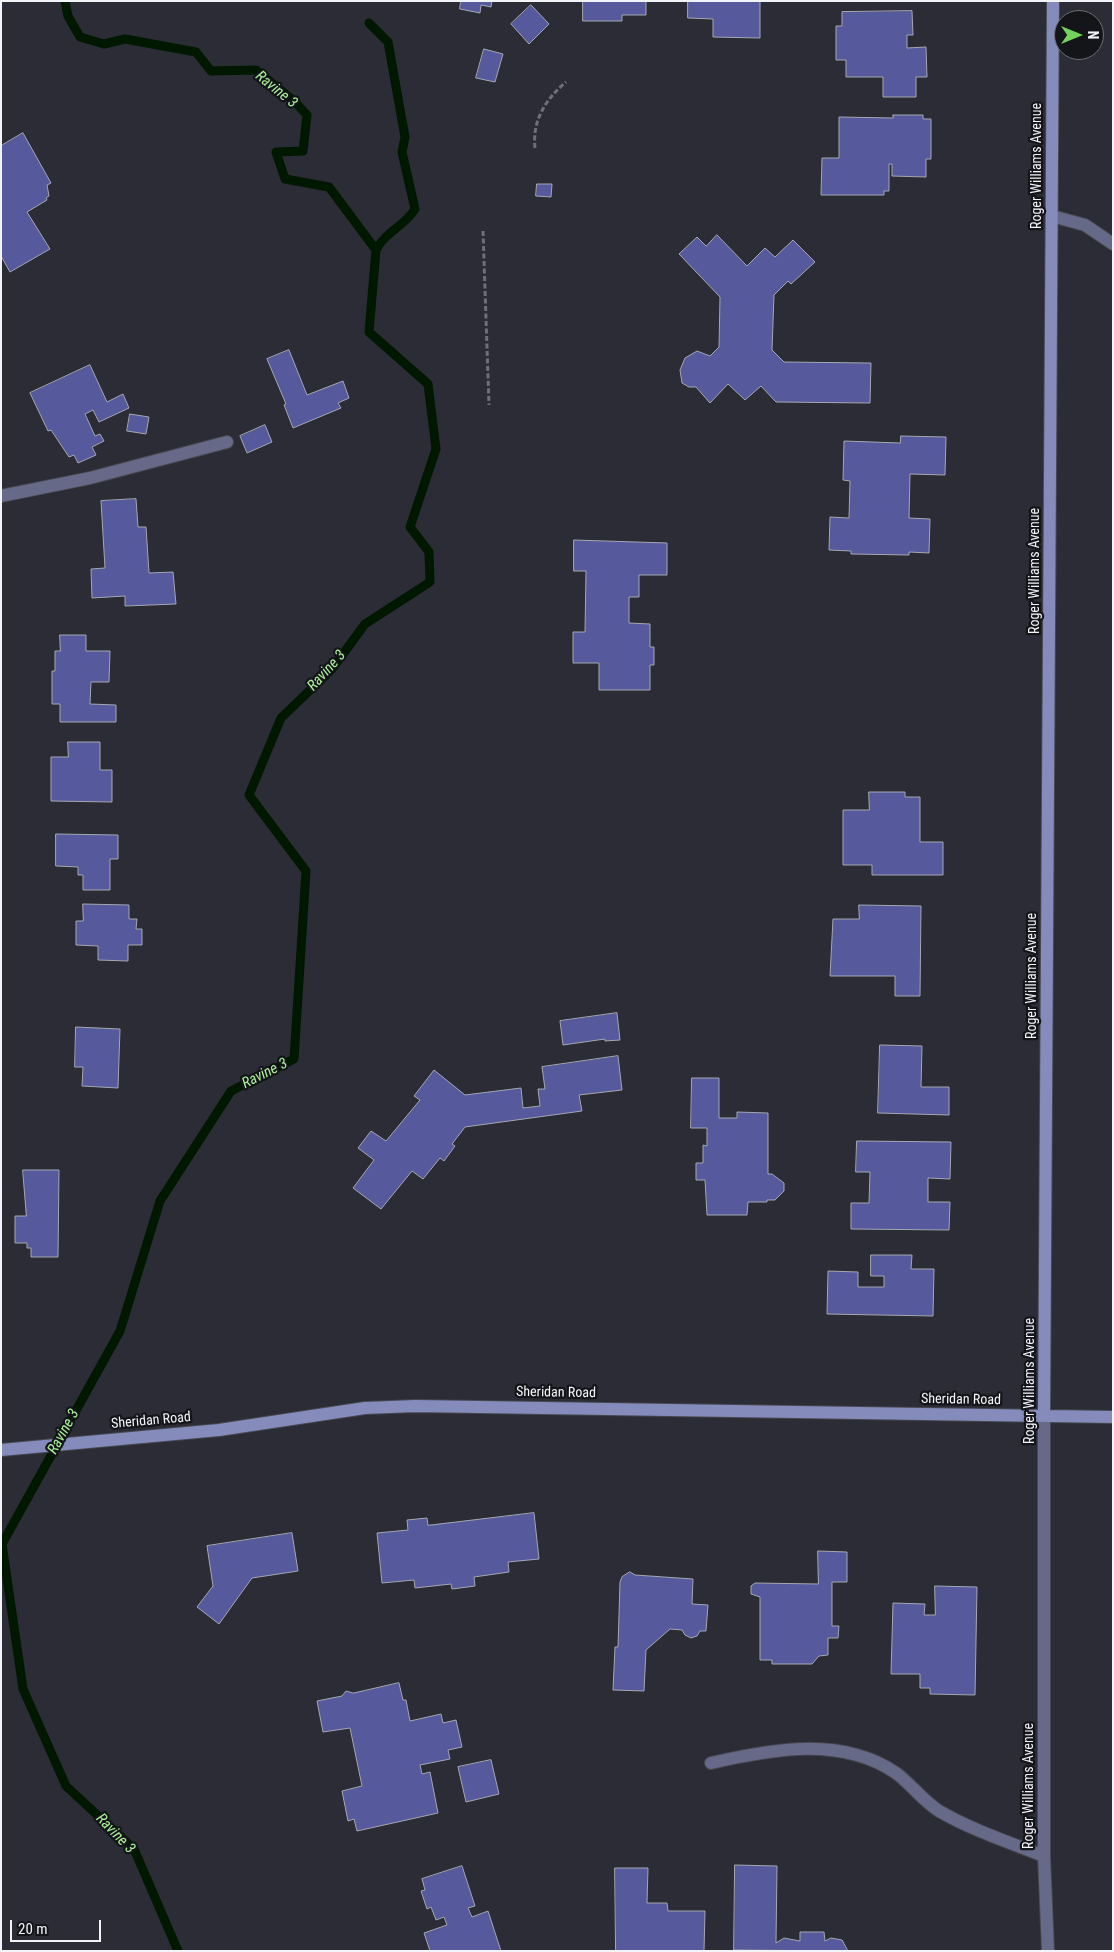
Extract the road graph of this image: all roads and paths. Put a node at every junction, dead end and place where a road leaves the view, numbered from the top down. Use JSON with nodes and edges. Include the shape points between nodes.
{"nodes":[{"id":1,"x":1053,"y":1,"type":"edge"},
{"id":2,"x":566,"y":82,"type":"dead end"},
{"id":3,"x":535,"y":148,"type":"dead end"},
{"id":4,"x":1052,"y":216,"type":"junction"},
{"id":5,"x":483,"y":231,"type":"dead end"},
{"id":6,"x":1113,"y":244,"type":"edge"},
{"id":7,"x":489,"y":404,"type":"dead end"},
{"id":8,"x":227,"y":442,"type":"dead end"},
{"id":9,"x":1,"y":496,"type":"edge"},
{"id":10,"x":1044,"y":1416,"type":"junction"},
{"id":11,"x":1113,"y":1417,"type":"edge"},
{"id":12,"x":1,"y":1450,"type":"edge"},
{"id":13,"x":712,"y":1763,"type":"dead end"},
{"id":14,"x":1044,"y":1856,"type":"junction"},
{"id":15,"x":1048,"y":1950,"type":"edge"}],
"edges":[{"from":1,"to":4,"type":"street","name":"Roger Williams Avenue"},
{"from":2,"to":3,"type":"path","via":[[546,101],[534,136]]},
{"from":4,"to":6,"type":"street","via":[[1085,225]]},
{"from":4,"to":10,"type":"street","name":"Roger Williams Avenue"},
{"from":5,"to":7,"type":"path"},
{"from":8,"to":9,"type":"street","via":[[90,478]]},
{"from":10,"to":11,"type":"street","name":"Sheridan Road"},
{"from":10,"to":12,"type":"street","name":"Sheridan Road","via":[[416,1406],[364,1408],[219,1430]]},
{"from":10,"to":14,"type":"street","name":"Roger Williams Avenue"},
{"from":13,"to":14,"type":"street","via":[[756,1753],[804,1748],[829,1749],[874,1760],[896,1774],[937,1810],[973,1829]]},
{"from":14,"to":15,"type":"street","name":"Roger Williams Avenue"}]}
